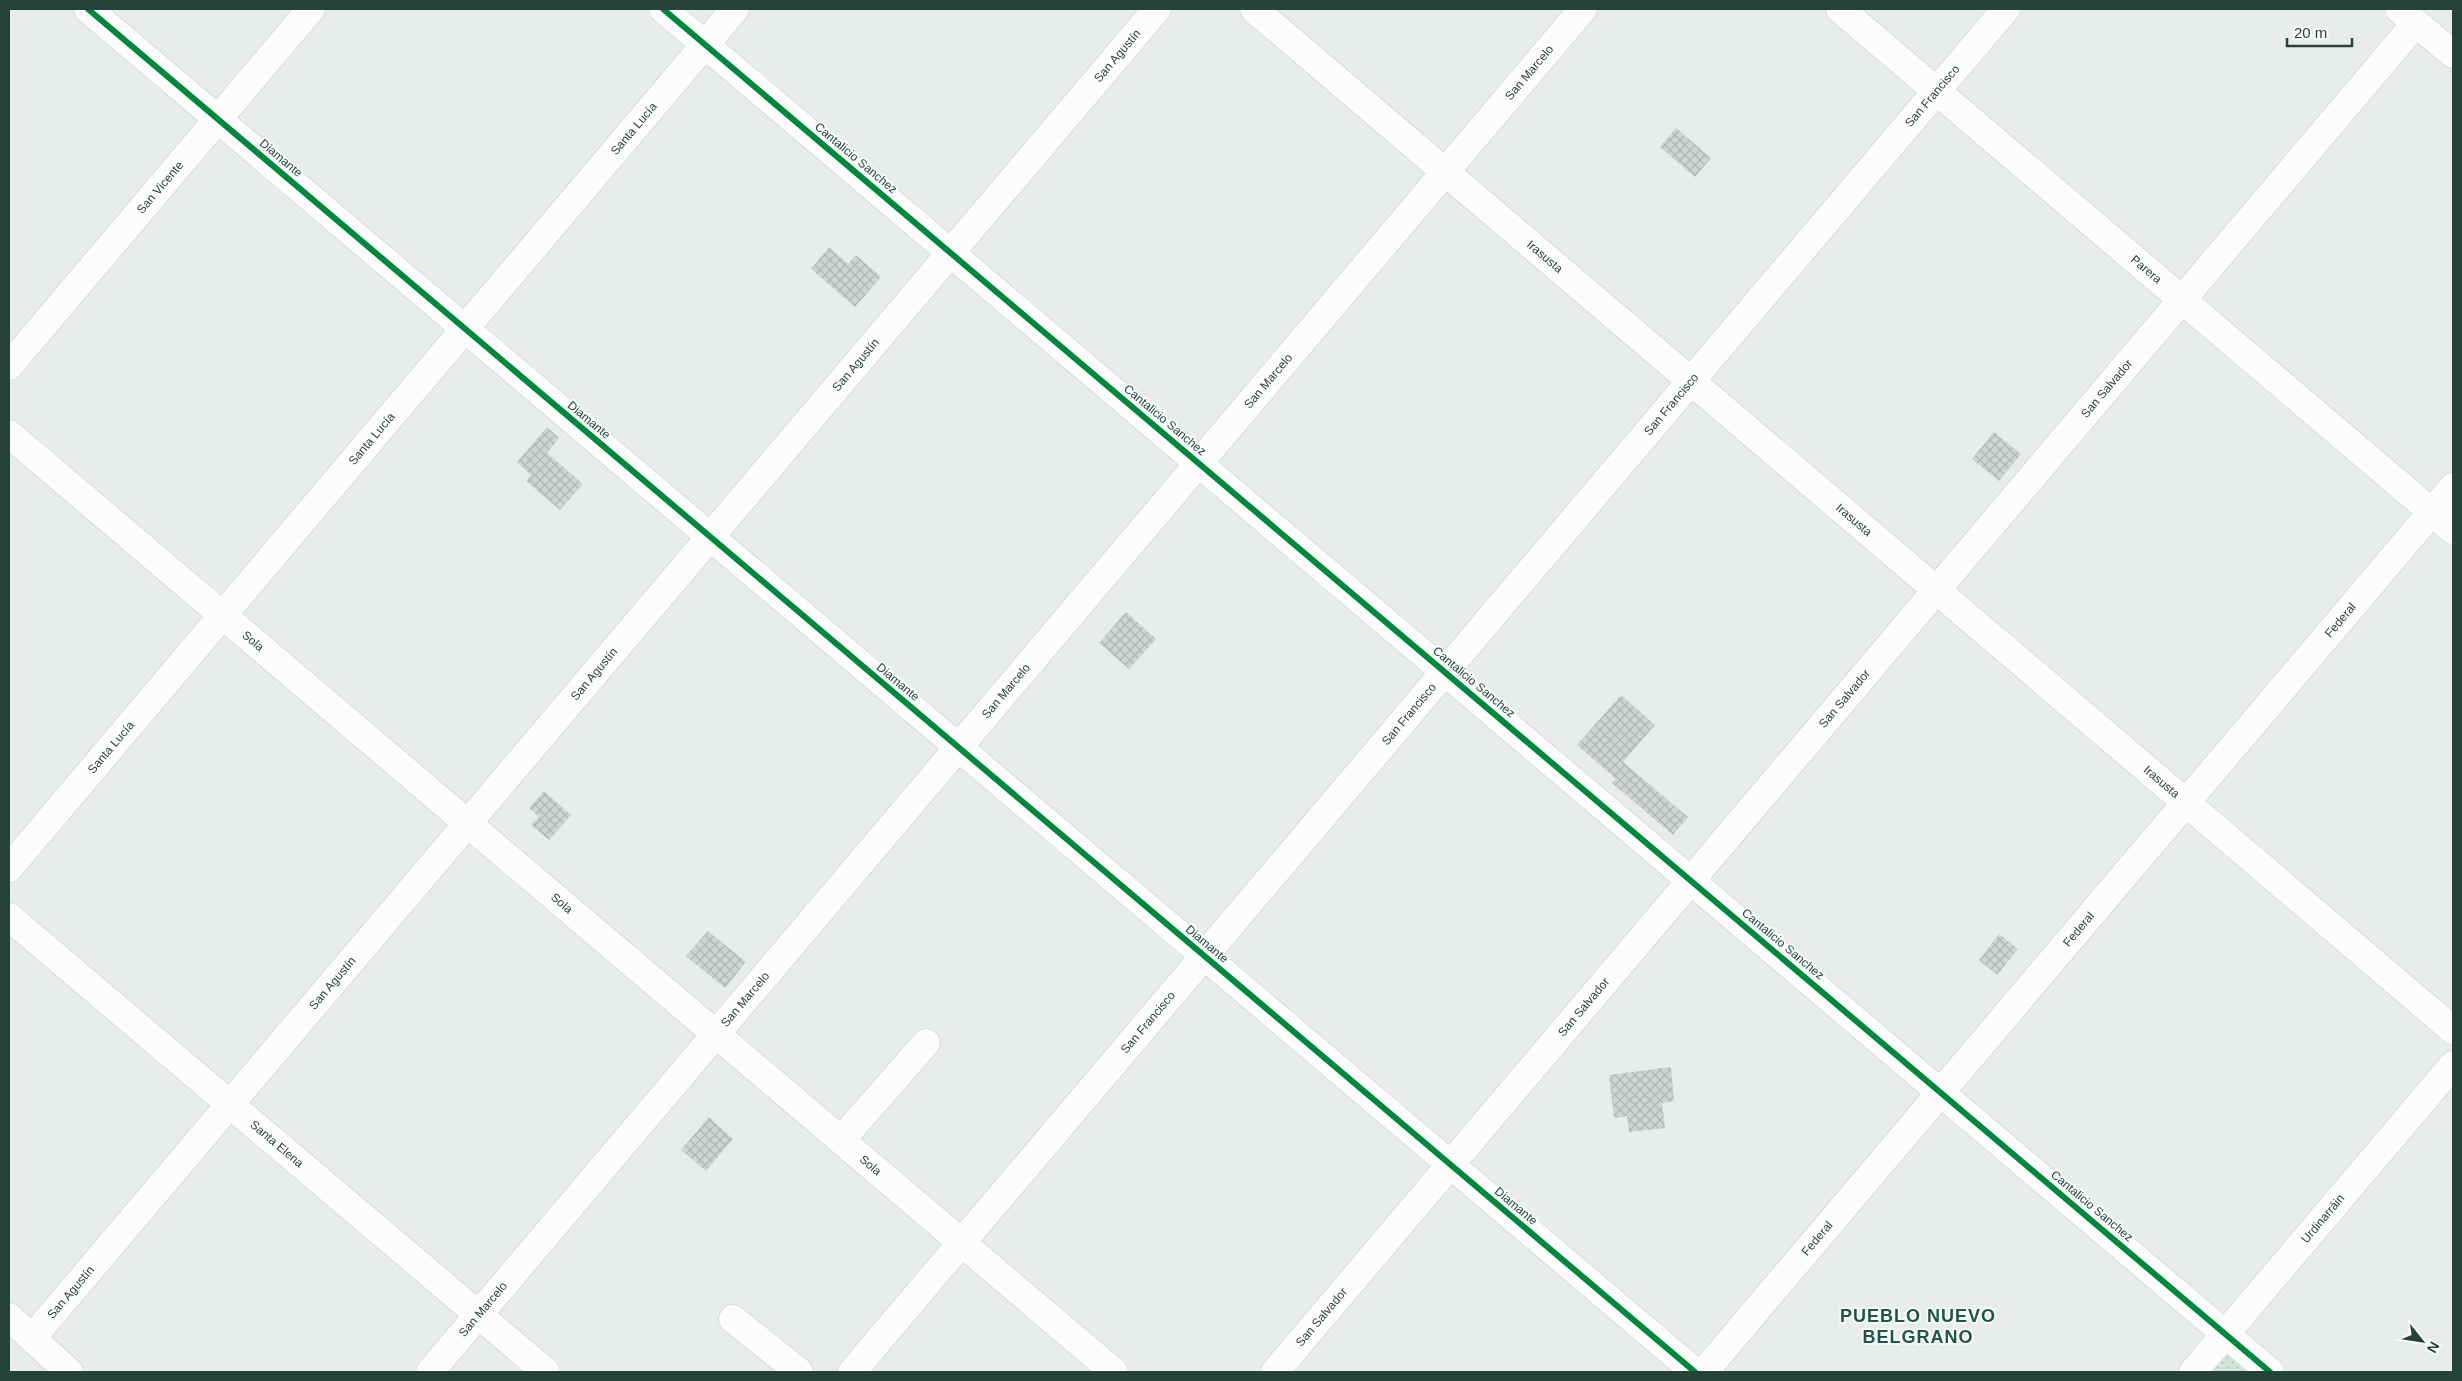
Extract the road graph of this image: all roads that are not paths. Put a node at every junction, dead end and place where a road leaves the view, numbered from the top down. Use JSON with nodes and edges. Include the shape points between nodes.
{"nodes":[{"id":1,"x":88,"y":9,"type":"edge"},
{"id":2,"x":311,"y":9,"type":"edge"},
{"id":3,"x":663,"y":9,"type":"edge"},
{"id":4,"x":735,"y":9,"type":"edge"},
{"id":5,"x":1157,"y":9,"type":"edge"},
{"id":6,"x":1254,"y":9,"type":"edge"},
{"id":7,"x":1583,"y":9,"type":"edge"},
{"id":8,"x":1840,"y":9,"type":"edge"},
{"id":9,"x":2006,"y":9,"type":"edge"},
{"id":10,"x":2407,"y":16,"type":"edge"},
{"id":11,"x":705,"y":44,"type":"junction"},
{"id":12,"x":2453,"y":54,"type":"edge"},
{"id":13,"x":1937,"y":91,"type":"junction"},
{"id":14,"x":218,"y":119,"type":"junction"},
{"id":15,"x":1445,"y":172,"type":"junction"},
{"id":16,"x":951,"y":253,"type":"junction"},
{"id":17,"x":2182,"y":299,"type":"junction"},
{"id":18,"x":465,"y":329,"type":"junction"},
{"id":19,"x":9,"y":366,"type":"edge"},
{"id":20,"x":1691,"y":381,"type":"junction"},
{"id":21,"x":9,"y":434,"type":"edge"},
{"id":22,"x":1199,"y":463,"type":"junction"},
{"id":23,"x":2453,"y":487,"type":"edge"},
{"id":24,"x":2432,"y":511,"type":"junction"},
{"id":25,"x":2453,"y":530,"type":"edge"},
{"id":26,"x":710,"y":537,"type":"junction"},
{"id":27,"x":1936,"y":590,"type":"junction"},
{"id":28,"x":222,"y":615,"type":"junction"},
{"id":29,"x":1445,"y":672,"type":"junction"},
{"id":30,"x":958,"y":748,"type":"junction"},
{"id":31,"x":2186,"y":802,"type":"junction"},
{"id":32,"x":468,"y":823,"type":"junction"},
{"id":33,"x":9,"y":868,"type":"edge"},
{"id":34,"x":1691,"y":880,"type":"junction"},
{"id":35,"x":9,"y":916,"type":"edge"},
{"id":36,"x":1204,"y":956,"type":"junction"},
{"id":37,"x":2453,"y":1030,"type":"edge"},
{"id":38,"x":716,"y":1034,"type":"junction"},
{"id":39,"x":926,"y":1043,"type":"dead end"},
{"id":40,"x":2453,"y":1065,"type":"edge"},
{"id":41,"x":1940,"y":1092,"type":"junction"},
{"id":42,"x":230,"y":1104,"type":"junction"},
{"id":43,"x":841,"y":1140,"type":"junction"},
{"id":44,"x":1450,"y":1165,"type":"junction"},
{"id":45,"x":962,"y":1243,"type":"junction"},
{"id":46,"x":478,"y":1315,"type":"junction"},
{"id":47,"x":9,"y":1317,"type":"edge"},
{"id":48,"x":733,"y":1319,"type":"dead end"},
{"id":49,"x":2225,"y":1334,"type":"junction"},
{"id":50,"x":32,"y":1338,"type":"junction"},
{"id":51,"x":69,"y":1372,"type":"edge"},
{"id":52,"x":430,"y":1372,"type":"edge"},
{"id":53,"x":546,"y":1372,"type":"edge"},
{"id":54,"x":799,"y":1372,"type":"edge"},
{"id":55,"x":852,"y":1372,"type":"edge"},
{"id":56,"x":1114,"y":1372,"type":"edge"},
{"id":57,"x":1275,"y":1372,"type":"edge"},
{"id":58,"x":1694,"y":1372,"type":"edge"},
{"id":59,"x":1704,"y":1372,"type":"edge"},
{"id":60,"x":2193,"y":1372,"type":"edge"},
{"id":61,"x":2270,"y":1372,"type":"edge"}],
"edges":[{"from":1,"to":14,"type":"street","name":"Diamante"},
{"from":2,"to":14,"type":"street","name":"San Vicente"},
{"from":3,"to":11,"type":"street","name":"Cantalicio Sanchez"},
{"from":4,"to":11,"type":"street","name":"Santa Lucía"},
{"from":5,"to":16,"type":"street","name":"San Agustín"},
{"from":6,"to":15,"type":"street","name":"Irasusta"},
{"from":7,"to":15,"type":"street","name":"San Marcelo"},
{"from":8,"to":13,"type":"street","name":"Parera"},
{"from":9,"to":13,"type":"street","name":"San Francisco"},
{"from":10,"to":12,"type":"street"},
{"from":10,"to":17,"type":"street","name":"San Salvador"},
{"from":11,"to":16,"type":"street","name":"Cantalicio Sanchez"},
{"from":11,"to":18,"type":"street","name":"Santa Lucía"},
{"from":13,"to":17,"type":"street","name":"Parera"},
{"from":13,"to":20,"type":"street","name":"San Francisco"},
{"from":14,"to":18,"type":"street","name":"Diamante"},
{"from":14,"to":19,"type":"street","name":"San Vicente"},
{"from":15,"to":20,"type":"street","name":"Irasusta"},
{"from":15,"to":22,"type":"street","name":"San Marcelo"},
{"from":16,"to":22,"type":"street","name":"Cantalicio Sanchez"},
{"from":16,"to":26,"type":"street","name":"San Agustín"},
{"from":17,"to":24,"type":"street","name":"Parera"},
{"from":17,"to":27,"type":"street","name":"San Salvador"},
{"from":18,"to":26,"type":"street","name":"Diamante"},
{"from":18,"to":28,"type":"street","name":"Santa Lucía"},
{"from":20,"to":27,"type":"street","name":"Irasusta"},
{"from":20,"to":29,"type":"street","name":"San Francisco"},
{"from":21,"to":28,"type":"street","name":"Sola"},
{"from":22,"to":29,"type":"street","name":"Cantalicio Sanchez"},
{"from":22,"to":30,"type":"street","name":"San Marcelo"},
{"from":23,"to":24,"type":"street","name":"Federal"},
{"from":24,"to":25,"type":"street","name":"Parera"},
{"from":24,"to":31,"type":"street","name":"Federal"},
{"from":26,"to":30,"type":"street","name":"Diamante"},
{"from":26,"to":32,"type":"street","name":"San Agustín"},
{"from":27,"to":31,"type":"street","name":"Irasusta"},
{"from":27,"to":34,"type":"street","name":"San Salvador"},
{"from":28,"to":32,"type":"street","name":"Sola"},
{"from":28,"to":33,"type":"street","name":"Santa Lucía"},
{"from":29,"to":34,"type":"street","name":"Cantalicio Sanchez"},
{"from":29,"to":36,"type":"street","name":"San Francisco"},
{"from":30,"to":36,"type":"street","name":"Diamante"},
{"from":30,"to":38,"type":"street","name":"San Marcelo"},
{"from":31,"to":37,"type":"street","name":"Irasusta"},
{"from":31,"to":41,"type":"street","name":"Federal"},
{"from":32,"to":38,"type":"street","name":"Sola"},
{"from":32,"to":42,"type":"street","name":"San Agustín"},
{"from":34,"to":41,"type":"street","name":"Cantalicio Sanchez"},
{"from":34,"to":44,"type":"street","name":"San Salvador"},
{"from":35,"to":42,"type":"street","name":"Santa Elena"},
{"from":36,"to":44,"type":"street","name":"Diamante"},
{"from":36,"to":45,"type":"street","name":"San Francisco"},
{"from":38,"to":43,"type":"street","name":"Sola"},
{"from":38,"to":46,"type":"street","name":"San Marcelo"},
{"from":39,"to":43,"type":"street"},
{"from":40,"to":49,"type":"street","name":"Urdinarráin"},
{"from":41,"to":49,"type":"street","name":"Cantalicio Sanchez"},
{"from":41,"to":59,"type":"street","name":"Federal"},
{"from":42,"to":46,"type":"street","name":"Santa Elena"},
{"from":42,"to":50,"type":"street","name":"San Agustín"},
{"from":43,"to":45,"type":"street","name":"Sola"},
{"from":44,"to":57,"type":"street","name":"San Salvador"},
{"from":44,"to":58,"type":"street","name":"Diamante"},
{"from":45,"to":55,"type":"street","name":"San Francisco"},
{"from":45,"to":56,"type":"street","name":"Sola"},
{"from":46,"to":52,"type":"street","name":"San Marcelo"},
{"from":46,"to":53,"type":"street","name":"Santa Elena"},
{"from":47,"to":50,"type":"street"},
{"from":48,"to":54,"type":"street"},
{"from":49,"to":60,"type":"street","name":"Urdinarráin"},
{"from":49,"to":61,"type":"street","name":"Cantalicio Sanchez"},
{"from":50,"to":51,"type":"street"}]}
